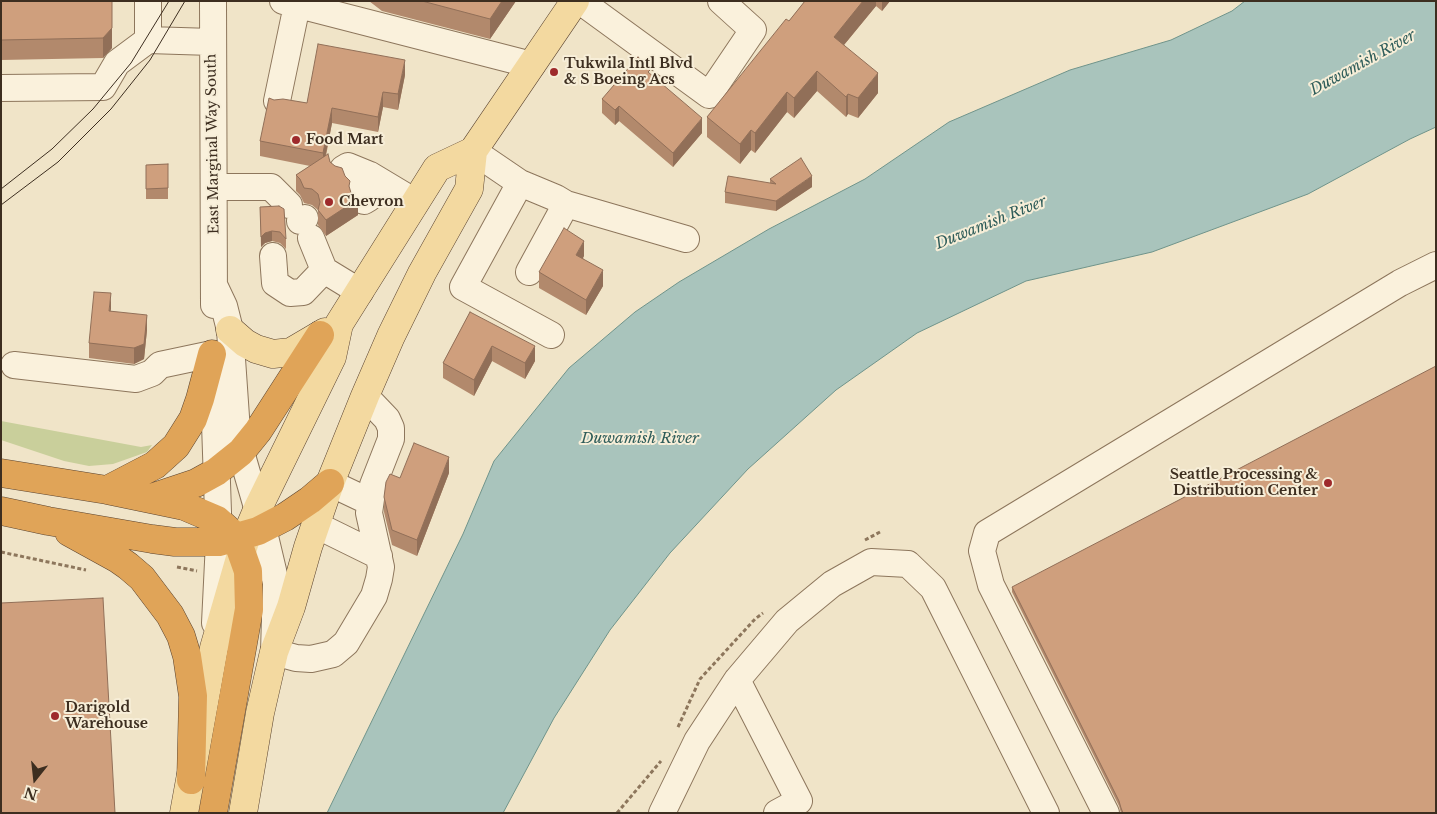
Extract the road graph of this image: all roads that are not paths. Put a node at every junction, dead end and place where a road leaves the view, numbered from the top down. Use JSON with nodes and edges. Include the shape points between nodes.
{"nodes":[{"id":1,"x":148,"y":1,"type":"edge"},
{"id":2,"x":213,"y":1,"type":"edge"},
{"id":3,"x":575,"y":1,"type":"edge"},
{"id":4,"x":580,"y":1,"type":"edge"},
{"id":5,"x":720,"y":1,"type":"edge"},
{"id":6,"x":290,"y":3,"type":"edge"},
{"id":7,"x":148,"y":40,"type":"junction"},
{"id":8,"x":212,"y":42,"type":"junction"},
{"id":9,"x":532,"y":65,"type":"junction"},
{"id":10,"x":1,"y":88,"type":"edge"},
{"id":11,"x":278,"y":101,"type":"edge"},
{"id":12,"x":473,"y":151,"type":"junction"},
{"id":13,"x":358,"y":183,"type":"dead end"},
{"id":14,"x":520,"y":184,"type":"junction"},
{"id":15,"x":214,"y":187,"type":"junction"},
{"id":16,"x":415,"y":202,"type":"junction"},
{"id":17,"x":566,"y":204,"type":"junction"},
{"id":18,"x":686,"y":239,"type":"dead end"},
{"id":19,"x":273,"y":256,"type":"dead end"},
{"id":20,"x":1436,"y":265,"type":"edge"},
{"id":21,"x":324,"y":270,"type":"junction"},
{"id":22,"x":529,"y":272,"type":"dead end"},
{"id":23,"x":215,"y":288,"type":"junction"},
{"id":24,"x":360,"y":292,"type":"junction"},
{"id":25,"x":230,"y":330,"type":"junction"},
{"id":26,"x":329,"y":330,"type":"junction"},
{"id":27,"x":551,"y":335,"type":"dead end"},
{"id":28,"x":212,"y":354,"type":"junction"},
{"id":29,"x":14,"y":365,"type":"dead end"},
{"id":30,"x":365,"y":396,"type":"junction"},
{"id":31,"x":241,"y":452,"type":"junction"},
{"id":32,"x":1,"y":460,"type":"edge"},
{"id":33,"x":216,"y":472,"type":"junction"},
{"id":34,"x":12,"y":475,"type":"edge"},
{"id":35,"x":330,"y":483,"type":"junction"},
{"id":36,"x":107,"y":490,"type":"junction"},
{"id":37,"x":149,"y":498,"type":"junction"},
{"id":38,"x":370,"y":502,"type":"junction"},
{"id":39,"x":1,"y":511,"type":"edge"},
{"id":40,"x":48,"y":521,"type":"junction"},
{"id":41,"x":316,"y":525,"type":"junction"},
{"id":42,"x":240,"y":532,"type":"junction"},
{"id":43,"x":379,"y":556,"type":"junction"},
{"id":44,"x":274,"y":652,"type":"junction"},
{"id":45,"x":737,"y":680,"type":"junction"},
{"id":46,"x":191,"y":780,"type":"junction"},
{"id":47,"x":184,"y":813,"type":"edge"},
{"id":48,"x":213,"y":813,"type":"edge"},
{"id":49,"x":243,"y":813,"type":"edge"},
{"id":50,"x":662,"y":813,"type":"edge"},
{"id":51,"x":778,"y":813,"type":"edge"},
{"id":52,"x":1046,"y":813,"type":"edge"},
{"id":53,"x":1106,"y":813,"type":"edge"}],
"edges":[{"from":1,"to":7,"type":"street"},
{"from":2,"to":8,"type":"street","name":"East Marginal Way South"},
{"from":3,"to":9,"type":"main road"},
{"from":4,"to":5,"type":"street","via":[[709,95],[753,30]]},
{"from":6,"to":9,"type":"street"},
{"from":6,"to":11,"type":"street"},
{"from":7,"to":8,"type":"street"},
{"from":7,"to":10,"type":"street","via":[[117,63],[103,87]]},
{"from":8,"to":15,"type":"street","name":"East Marginal Way South"},
{"from":9,"to":12,"type":"main road"},
{"from":12,"to":14,"type":"street"},
{"from":12,"to":16,"type":"main road","via":[[437,168]]},
{"from":12,"to":30,"type":"main road","via":[[469,189],[422,273]]},
{"from":13,"to":16,"type":"street"},
{"from":14,"to":17,"type":"street"},
{"from":14,"to":27,"type":"street","via":[[463,286]]},
{"from":15,"to":21,"type":"street","via":[[271,187],[298,219]]},
{"from":15,"to":23,"type":"street","name":"East Marginal Way South"},
{"from":16,"to":24,"type":"main road"},
{"from":17,"to":18,"type":"street"},
{"from":17,"to":22,"type":"street"},
{"from":19,"to":21,"type":"street","via":[[275,283],[290,293],[304,292]]},
{"from":20,"to":53,"type":"street","via":[[1400,283],[987,533],[982,551],[991,585]]},
{"from":21,"to":24,"type":"street"},
{"from":23,"to":25,"type":"street"},
{"from":23,"to":28,"type":"street","name":"East Marginal Way South"},
{"from":24,"to":26,"type":"main road"},
{"from":25,"to":26,"type":"main road","via":[[245,343],[273,354],[291,352]]},
{"from":25,"to":31,"type":"street"},
{"from":26,"to":31,"type":"highway"},
{"from":26,"to":42,"type":"main road","via":[[332,357]]},
{"from":28,"to":29,"type":"street","via":[[160,366],[136,379]]},
{"from":28,"to":33,"type":"street","name":"East Marginal Way South"},
{"from":28,"to":36,"type":"highway","via":[[193,419],[176,446],[155,465]]},
{"from":30,"to":35,"type":"main road"},
{"from":30,"to":38,"type":"street","via":[[387,419],[391,428],[391,439],[373,485]]},
{"from":31,"to":33,"type":"highway"},
{"from":31,"to":42,"type":"street"},
{"from":32,"to":34,"type":"highway"},
{"from":33,"to":37,"type":"highway","via":[[184,488]]},
{"from":33,"to":42,"type":"street","name":"East Marginal Way South"},
{"from":34,"to":36,"type":"highway"},
{"from":35,"to":38,"type":"street"},
{"from":35,"to":41,"type":"main road"},
{"from":35,"to":42,"type":"highway","via":[[285,517]]},
{"from":36,"to":37,"type":"highway"},
{"from":37,"to":42,"type":"highway","via":[[184,506]]},
{"from":38,"to":43,"type":"street","via":[[369,513]]},
{"from":39,"to":40,"type":"highway"},
{"from":40,"to":42,"type":"highway","via":[[175,542]]},
{"from":40,"to":46,"type":"highway","via":[[118,559],[142,578],[170,615],[187,656],[193,696]]},
{"from":41,"to":43,"type":"street"},
{"from":41,"to":44,"type":"main road"},
{"from":42,"to":44,"type":"street","via":[[276,583]]},
{"from":42,"to":46,"type":"main road","via":[[214,648]]},
{"from":42,"to":48,"type":"highway","via":[[248,571],[249,609]]},
{"from":43,"to":44,"type":"street","via":[[381,567],[374,596],[346,642],[333,654],[311,659]]},
{"from":44,"to":49,"type":"main road"},
{"from":45,"to":50,"type":"street","via":[[697,741]]},
{"from":45,"to":51,"type":"street","via":[[799,801]]},
{"from":45,"to":52,"type":"street","via":[[787,621],[832,584],[871,562],[908,564],[933,588]]},
{"from":46,"to":47,"type":"main road"}]}
